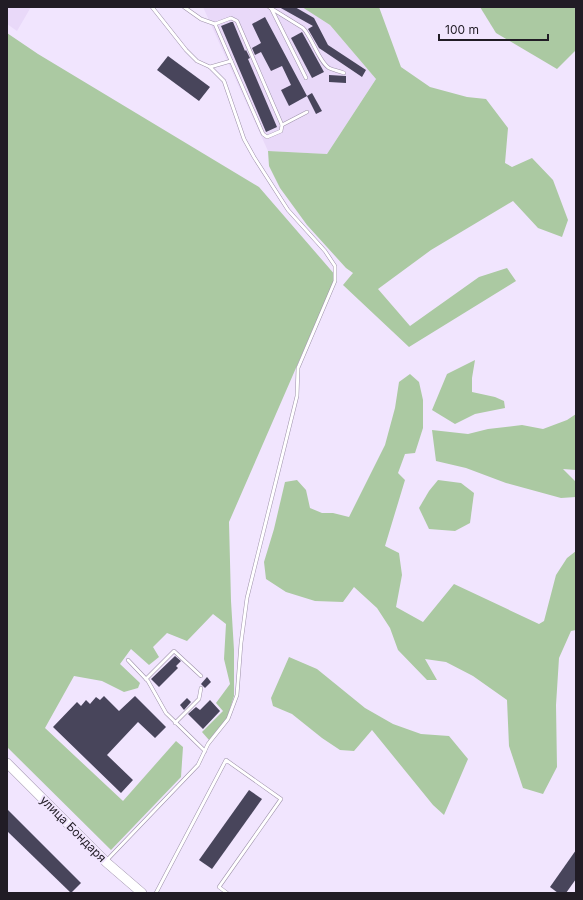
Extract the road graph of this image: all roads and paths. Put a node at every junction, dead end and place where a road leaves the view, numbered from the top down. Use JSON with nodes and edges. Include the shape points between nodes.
{"nodes":[{"id":1,"x":152,"y":7,"type":"edge"},
{"id":2,"x":184,"y":7,"type":"edge"},
{"id":3,"x":270,"y":8,"type":"edge"},
{"id":4,"x":216,"y":24,"type":"junction"},
{"id":5,"x":231,"y":60,"type":"junction"},
{"id":6,"x":210,"y":67,"type":"junction"},
{"id":7,"x":344,"y":73,"type":"dead end"},
{"id":8,"x":306,"y":78,"type":"dead end"},
{"id":9,"x":307,"y":112,"type":"dead end"},
{"id":10,"x":282,"y":125,"type":"junction"},
{"id":11,"x":128,"y":660,"type":"dead end"},
{"id":12,"x":201,"y":676,"type":"dead end"},
{"id":13,"x":146,"y":679,"type":"junction"},
{"id":14,"x":201,"y":688,"type":"dead end"},
{"id":15,"x":176,"y":723,"type":"junction"},
{"id":16,"x":205,"y":751,"type":"junction"},
{"id":17,"x":7,"y":764,"type":"edge"},
{"id":18,"x":106,"y":862,"type":"junction"},
{"id":19,"x":142,"y":893,"type":"edge"},
{"id":20,"x":156,"y":893,"type":"edge"},
{"id":21,"x":227,"y":893,"type":"edge"}],
"edges":[{"from":1,"to":6,"type":"lane","via":[[186,50],[198,61]]},
{"from":2,"to":4,"type":"lane","via":[[201,19]]},
{"from":3,"to":7,"type":"lane","via":[[303,28],[329,68]]},
{"from":3,"to":8,"type":"lane"},
{"from":4,"to":5,"type":"lane"},
{"from":4,"to":10,"type":"lane","via":[[231,18],[237,21]]},
{"from":5,"to":6,"type":"lane"},
{"from":5,"to":10,"type":"lane","via":[[263,134],[267,137],[281,131]]},
{"from":6,"to":16,"type":"lane","via":[[224,81],[244,139],[254,157],[288,210],[335,266],[335,281],[298,368],[297,396],[247,598],[236,694],[228,719]]},
{"from":9,"to":10,"type":"lane"},
{"from":11,"to":13,"type":"lane"},
{"from":12,"to":13,"type":"lane","via":[[174,651]]},
{"from":13,"to":15,"type":"lane","via":[[166,713]]},
{"from":14,"to":15,"type":"lane","via":[[199,699]]},
{"from":15,"to":16,"type":"lane"},
{"from":16,"to":18,"type":"lane","via":[[198,765]]},
{"from":17,"to":18,"type":"main road","name":"улица Бондаря"},
{"from":18,"to":19,"type":"main road","name":"улица Бондаря"},
{"from":20,"to":21,"type":"lane","via":[[226,760],[281,799],[219,887]]}]}
